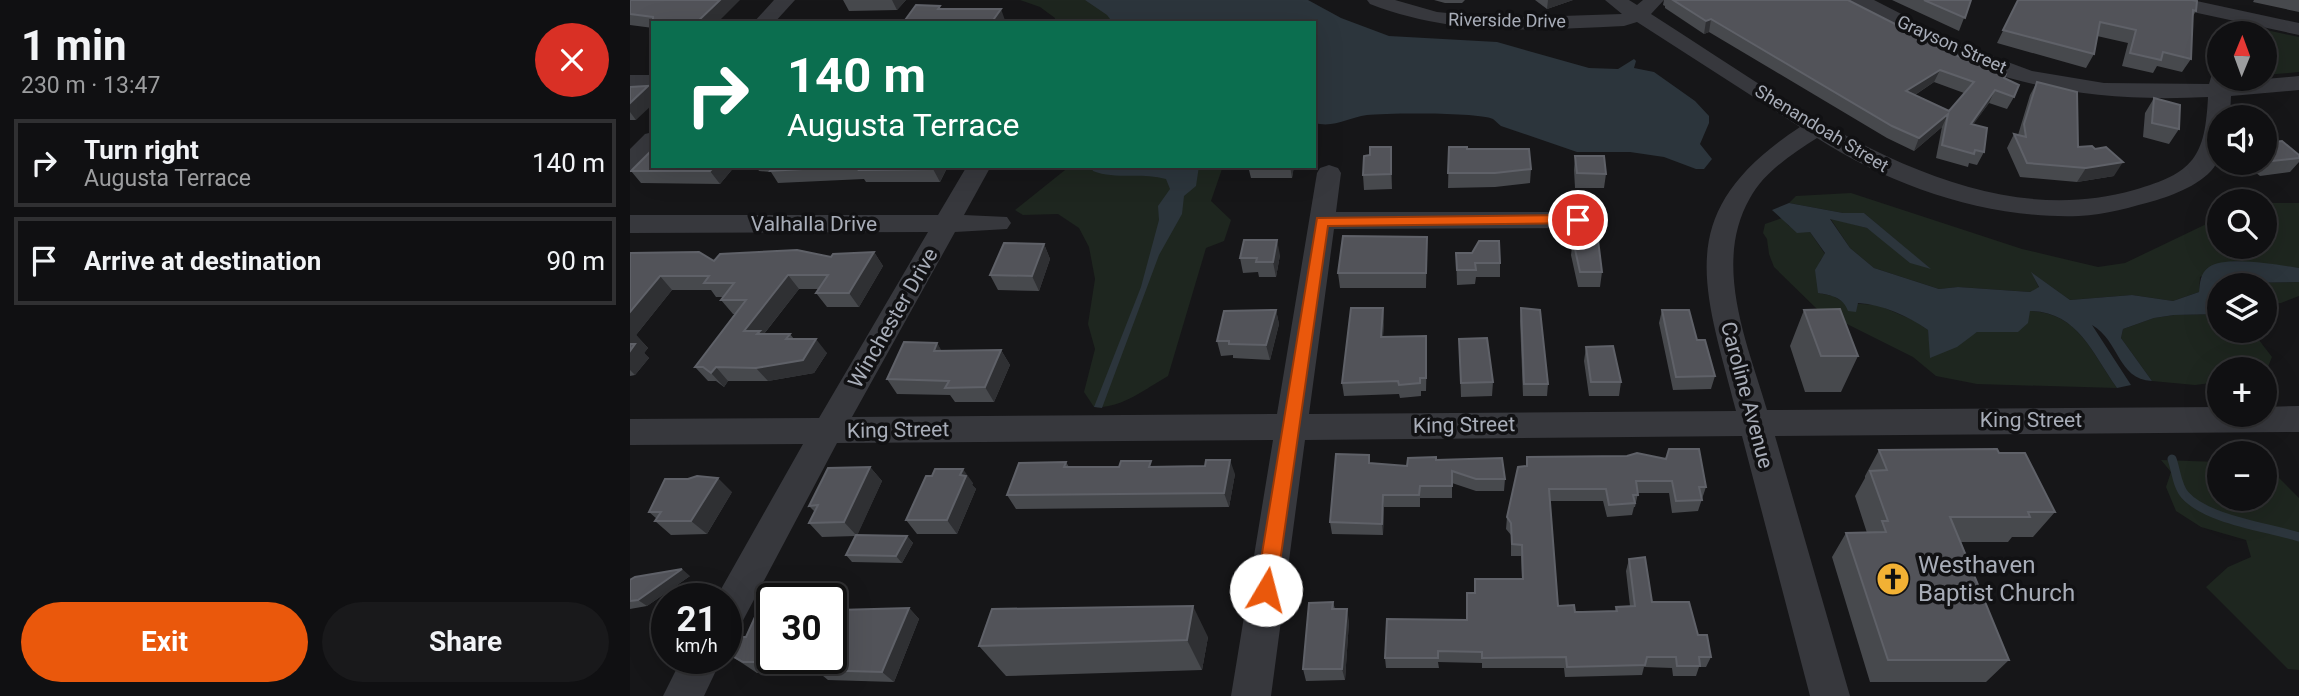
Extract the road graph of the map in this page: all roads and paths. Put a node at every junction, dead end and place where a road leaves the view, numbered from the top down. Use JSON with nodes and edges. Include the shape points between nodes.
{"nodes":[{"id":1,"x":785,"y":0,"type":"edge"},
{"id":2,"x":1377,"y":0,"type":"edge"},
{"id":3,"x":1615,"y":0,"type":"edge"},
{"id":4,"x":1859,"y":0,"type":"edge"},
{"id":5,"x":2165,"y":0,"type":"edge"},
{"id":6,"x":1647,"y":8,"type":"edge"},
{"id":7,"x":2224,"y":15,"type":"edge"},
{"id":8,"x":765,"y":21,"type":"edge"},
{"id":9,"x":2299,"y":29,"type":"edge"},
{"id":10,"x":630,"y":82,"type":"edge"},
{"id":11,"x":651,"y":82,"type":"edge"},
{"id":12,"x":2299,"y":83,"type":"edge"},
{"id":13,"x":2277,"y":84,"type":"edge"},
{"id":14,"x":2207,"y":86,"type":"edge"},
{"id":15,"x":2219,"y":91,"type":"edge"},
{"id":16,"x":1817,"y":127,"type":"junction"},
{"id":17,"x":651,"y":141,"type":"edge"},
{"id":18,"x":630,"y":163,"type":"edge"},
{"id":19,"x":977,"y":168,"type":"edge"},
{"id":20,"x":1329,"y":173,"type":"dead end"},
{"id":21,"x":1578,"y":220,"type":"dead end"},
{"id":22,"x":1322,"y":221,"type":"junction"},
{"id":23,"x":947,"y":223,"type":"junction"},
{"id":24,"x":998,"y":223,"type":"dead end"},
{"id":25,"x":630,"y":224,"type":"edge"},
{"id":26,"x":2299,"y":419,"type":"edge"},
{"id":27,"x":1754,"y":422,"type":"junction"},
{"id":28,"x":1291,"y":426,"type":"junction"},
{"id":29,"x":828,"y":430,"type":"junction"},
{"id":30,"x":630,"y":432,"type":"edge"},
{"id":31,"x":742,"y":587,"type":"edge"},
{"id":32,"x":695,"y":674,"type":"edge"},
{"id":33,"x":683,"y":696,"type":"edge"},
{"id":34,"x":1251,"y":696,"type":"edge"},
{"id":35,"x":1830,"y":696,"type":"edge"}],
"edges":[{"from":1,"to":8,"type":"street"},
{"from":2,"to":6,"type":"street","name":"Riverside Drive","via":[[1436,19],[1483,23],[1624,20]]},
{"from":3,"to":6,"type":"street","name":"Shenandoah Street"},
{"from":4,"to":14,"type":"street","name":"Grayson Street","via":[[1960,52],[2039,80],[2123,93]]},
{"from":5,"to":7,"type":"street"},
{"from":6,"to":16,"type":"street","name":"Shenandoah Street"},
{"from":7,"to":9,"type":"street"},
{"from":10,"to":11,"type":"street"},
{"from":12,"to":13,"type":"street","name":"Grayson Street"},
{"from":15,"to":16,"type":"street","name":"Shenandoah Street","via":[[2214,147],[2202,165],[2170,187],[2141,198],[2085,206],[2020,203],[1941,187],[1882,166]]},
{"from":16,"to":27,"type":"street","name":"Caroline Avenue","via":[[1784,148],[1747,181],[1734,202],[1721,245],[1721,299]]},
{"from":17,"to":18,"type":"street"},
{"from":19,"to":23,"type":"street","name":"Winchester Drive"},
{"from":20,"to":22,"type":"street"},
{"from":21,"to":22,"type":"street"},
{"from":22,"to":28,"type":"street"},
{"from":23,"to":24,"type":"street","name":"Valhalla Drive"},
{"from":23,"to":25,"type":"street","name":"Valhalla Drive"},
{"from":23,"to":29,"type":"street","name":"Winchester Drive"},
{"from":26,"to":27,"type":"street","name":"King Street"},
{"from":27,"to":28,"type":"street","name":"King Street"},
{"from":27,"to":35,"type":"street","name":"Caroline Avenue"},
{"from":28,"to":29,"type":"street","name":"King Street"},
{"from":28,"to":34,"type":"street"},
{"from":29,"to":30,"type":"street","name":"King Street"},
{"from":29,"to":31,"type":"street","name":"Winchester Drive"},
{"from":32,"to":33,"type":"street"}]}
